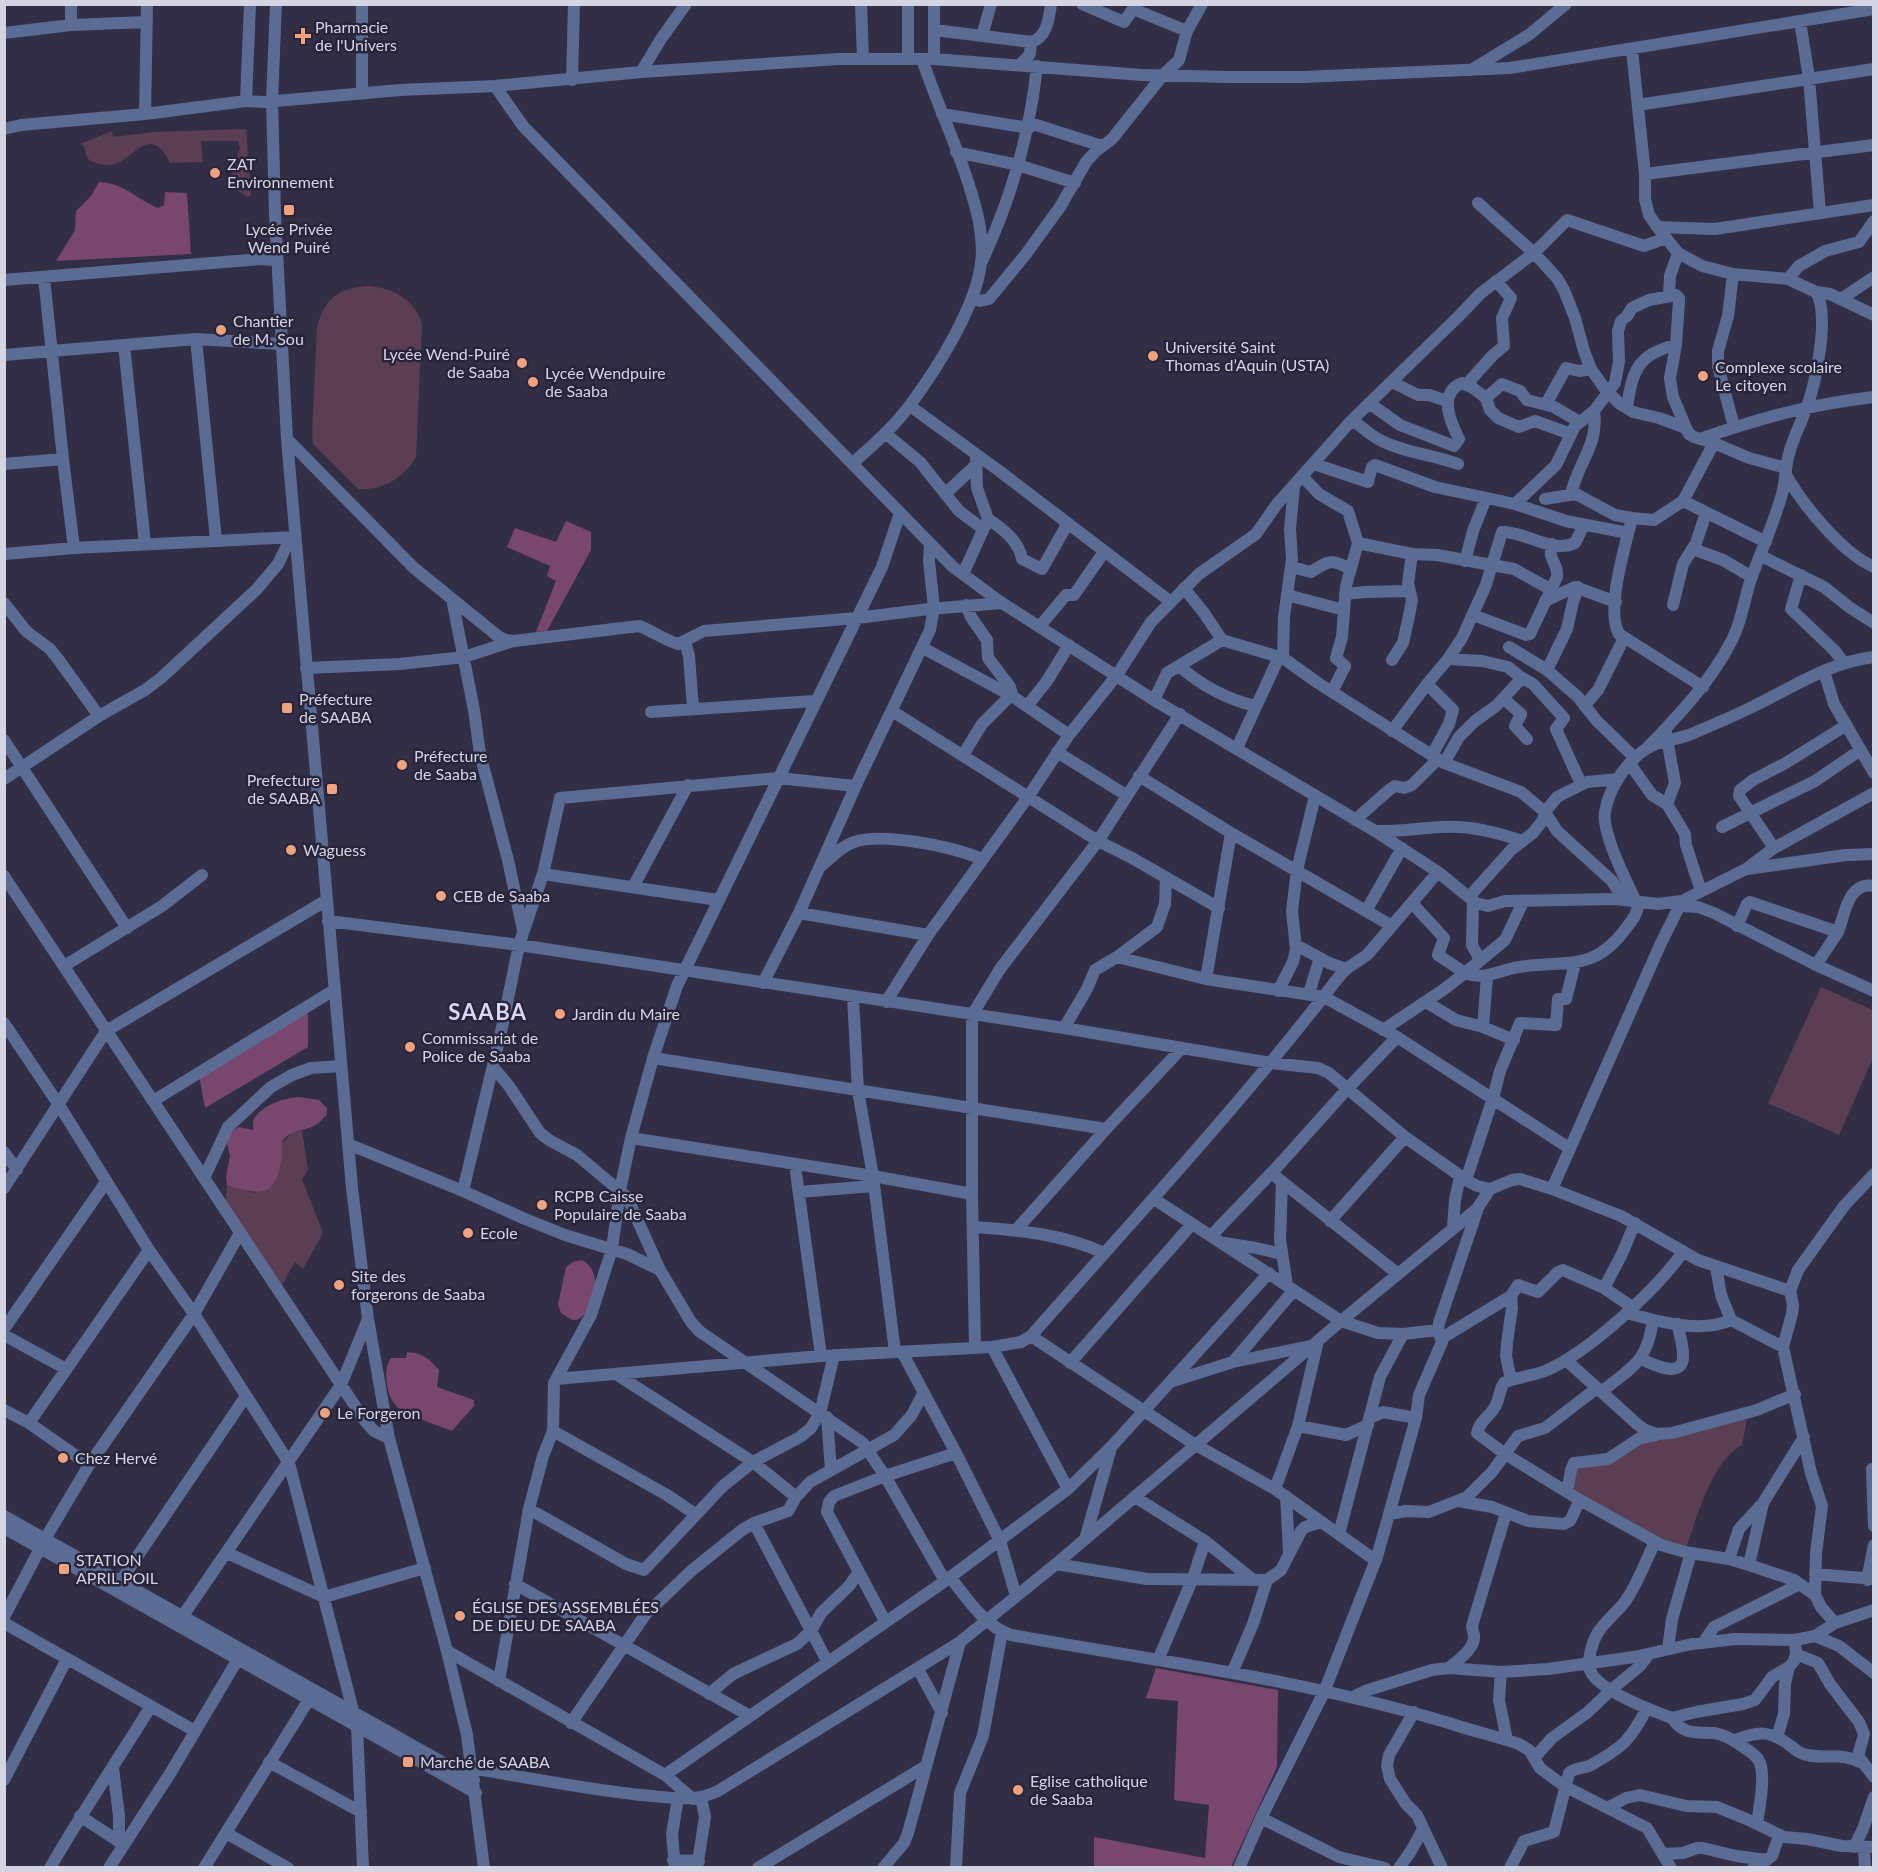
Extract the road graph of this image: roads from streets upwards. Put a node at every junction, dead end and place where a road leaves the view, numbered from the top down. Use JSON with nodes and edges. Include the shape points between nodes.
{"nodes":[{"id":1,"x":71,"y":4,"type":"edge"},
{"id":2,"x":147,"y":4,"type":"edge"},
{"id":3,"x":250,"y":4,"type":"edge"},
{"id":4,"x":271,"y":4,"type":"edge"},
{"id":5,"x":276,"y":4,"type":"edge"},
{"id":6,"x":362,"y":4,"type":"edge"},
{"id":7,"x":574,"y":4,"type":"edge"},
{"id":8,"x":686,"y":4,"type":"edge"},
{"id":9,"x":861,"y":4,"type":"edge"},
{"id":10,"x":908,"y":4,"type":"edge"},
{"id":11,"x":934,"y":4,"type":"edge"},
{"id":12,"x":991,"y":4,"type":"edge"},
{"id":13,"x":1051,"y":4,"type":"edge"},
{"id":14,"x":1082,"y":4,"type":"edge"},
{"id":15,"x":1202,"y":4,"type":"edge"},
{"id":16,"x":1566,"y":4,"type":"edge"},
{"id":17,"x":1134,"y":7,"type":"edge"},
{"id":18,"x":1874,"y":9,"type":"edge"},
{"id":19,"x":1800,"y":21,"type":"junction"},
{"id":20,"x":147,"y":22,"type":"junction"},
{"id":21,"x":71,"y":25,"type":"junction"},
{"id":22,"x":934,"y":30,"type":"junction"},
{"id":23,"x":1187,"y":31,"type":"junction"},
{"id":24,"x":4,"y":33,"type":"edge"},
{"id":25,"x":982,"y":36,"type":"junction"},
{"id":26,"x":1031,"y":42,"type":"junction"},
{"id":27,"x":1632,"y":50,"type":"junction"},
{"id":28,"x":908,"y":58,"type":"junction"},
{"id":29,"x":863,"y":59,"type":"junction"},
{"id":30,"x":928,"y":59,"type":"junction"},
{"id":31,"x":1020,"y":65,"type":"junction"},
{"id":32,"x":1036,"y":66,"type":"junction"},
{"id":33,"x":1874,"y":69,"type":"edge"},
{"id":34,"x":641,"y":72,"type":"junction"},
{"id":35,"x":1467,"y":72,"type":"junction"},
{"id":36,"x":1163,"y":75,"type":"junction"},
{"id":37,"x":1809,"y":78,"type":"junction"},
{"id":38,"x":572,"y":80,"type":"junction"},
{"id":39,"x":495,"y":86,"type":"junction"},
{"id":40,"x":362,"y":93,"type":"junction"},
{"id":41,"x":246,"y":101,"type":"junction"},
{"id":42,"x":268,"y":101,"type":"junction"},
{"id":43,"x":1638,"y":105,"type":"junction"},
{"id":44,"x":145,"y":114,"type":"junction"},
{"id":45,"x":942,"y":114,"type":"junction"},
{"id":46,"x":1029,"y":125,"type":"junction"},
{"id":47,"x":4,"y":129,"type":"edge"},
{"id":48,"x":1874,"y":145,"type":"edge"},
{"id":49,"x":1101,"y":146,"type":"junction"},
{"id":50,"x":956,"y":152,"type":"junction"},
{"id":51,"x":1815,"y":152,"type":"junction"},
{"id":52,"x":1018,"y":165,"type":"junction"},
{"id":53,"x":1645,"y":174,"type":"junction"},
{"id":54,"x":1075,"y":183,"type":"junction"},
{"id":55,"x":1478,"y":203,"type":"dead end"},
{"id":56,"x":1874,"y":205,"type":"edge"},
{"id":57,"x":1820,"y":213,"type":"junction"},
{"id":58,"x":1874,"y":221,"type":"edge"},
{"id":59,"x":1657,"y":227,"type":"junction"},
{"id":60,"x":1665,"y":238,"type":"junction"},
{"id":61,"x":1534,"y":253,"type":"junction"},
{"id":62,"x":1678,"y":253,"type":"junction"},
{"id":63,"x":273,"y":260,"type":"junction"},
{"id":64,"x":982,"y":262,"type":"junction"},
{"id":65,"x":1733,"y":274,"type":"junction"},
{"id":66,"x":45,"y":277,"type":"junction"},
{"id":67,"x":1874,"y":278,"type":"edge"},
{"id":68,"x":1788,"y":279,"type":"junction"},
{"id":69,"x":4,"y":280,"type":"edge"},
{"id":70,"x":1496,"y":281,"type":"junction"},
{"id":71,"x":1816,"y":292,"type":"junction"},
{"id":72,"x":1670,"y":295,"type":"junction"},
{"id":73,"x":973,"y":297,"type":"junction"},
{"id":74,"x":1841,"y":299,"type":"junction"},
{"id":75,"x":1874,"y":315,"type":"edge"},
{"id":76,"x":196,"y":339,"type":"junction"},
{"id":77,"x":282,"y":344,"type":"junction"},
{"id":78,"x":124,"y":345,"type":"junction"},
{"id":79,"x":1676,"y":345,"type":"junction"},
{"id":80,"x":51,"y":351,"type":"junction"},
{"id":81,"x":4,"y":355,"type":"edge"},
{"id":82,"x":1591,"y":369,"type":"junction"},
{"id":83,"x":1616,"y":380,"type":"junction"},
{"id":84,"x":1392,"y":382,"type":"junction"},
{"id":85,"x":1467,"y":384,"type":"junction"},
{"id":86,"x":1630,"y":385,"type":"junction"},
{"id":87,"x":1609,"y":393,"type":"junction"},
{"id":88,"x":1874,"y":397,"type":"edge"},
{"id":89,"x":1486,"y":398,"type":"junction"},
{"id":90,"x":1447,"y":400,"type":"junction"},
{"id":91,"x":1370,"y":403,"type":"junction"},
{"id":92,"x":1546,"y":404,"type":"junction"},
{"id":93,"x":910,"y":406,"type":"junction"},
{"id":94,"x":1807,"y":406,"type":"junction"},
{"id":95,"x":1626,"y":408,"type":"junction"},
{"id":96,"x":1594,"y":411,"type":"junction"},
{"id":97,"x":1352,"y":420,"type":"junction"},
{"id":98,"x":1578,"y":422,"type":"junction"},
{"id":99,"x":1734,"y":427,"type":"junction"},
{"id":100,"x":1686,"y":428,"type":"junction"},
{"id":101,"x":885,"y":433,"type":"junction"},
{"id":102,"x":1571,"y":434,"type":"junction"},
{"id":103,"x":287,"y":439,"type":"junction"},
{"id":104,"x":1700,"y":439,"type":"junction"},
{"id":105,"x":1714,"y":442,"type":"junction"},
{"id":106,"x":63,"y":459,"type":"junction"},
{"id":107,"x":976,"y":460,"type":"junction"},
{"id":108,"x":853,"y":463,"type":"junction"},
{"id":109,"x":4,"y":464,"type":"edge"},
{"id":110,"x":1314,"y":464,"type":"junction"},
{"id":111,"x":1458,"y":465,"type":"dead end"},
{"id":112,"x":1786,"y":472,"type":"junction"},
{"id":113,"x":1303,"y":477,"type":"junction"},
{"id":114,"x":1540,"y":480,"type":"junction"},
{"id":115,"x":1294,"y":487,"type":"junction"},
{"id":116,"x":945,"y":494,"type":"junction"},
{"id":117,"x":1572,"y":494,"type":"junction"},
{"id":118,"x":1486,"y":498,"type":"junction"},
{"id":119,"x":1545,"y":499,"type":"junction"},
{"id":120,"x":1683,"y":501,"type":"junction"},
{"id":121,"x":1591,"y":502,"type":"junction"},
{"id":122,"x":1515,"y":504,"type":"junction"},
{"id":123,"x":900,"y":513,"type":"junction"},
{"id":124,"x":1706,"y":513,"type":"junction"},
{"id":125,"x":1549,"y":515,"type":"junction"},
{"id":126,"x":1632,"y":518,"type":"junction"},
{"id":127,"x":1068,"y":523,"type":"junction"},
{"id":128,"x":986,"y":524,"type":"junction"},
{"id":129,"x":1584,"y":525,"type":"junction"},
{"id":130,"x":1598,"y":527,"type":"junction"},
{"id":131,"x":1628,"y":533,"type":"junction"},
{"id":132,"x":293,"y":537,"type":"junction"},
{"id":133,"x":216,"y":540,"type":"junction"},
{"id":134,"x":1766,"y":542,"type":"junction"},
{"id":135,"x":930,"y":543,"type":"junction"},
{"id":136,"x":1358,"y":543,"type":"junction"},
{"id":137,"x":145,"y":544,"type":"junction"},
{"id":138,"x":1552,"y":544,"type":"junction"},
{"id":139,"x":74,"y":548,"type":"junction"},
{"id":140,"x":1693,"y":549,"type":"junction"},
{"id":141,"x":1104,"y":552,"type":"junction"},
{"id":142,"x":4,"y":554,"type":"edge"},
{"id":143,"x":1412,"y":554,"type":"junction"},
{"id":144,"x":1761,"y":556,"type":"junction"},
{"id":145,"x":1465,"y":561,"type":"junction"},
{"id":146,"x":1492,"y":566,"type":"junction"},
{"id":147,"x":1291,"y":567,"type":"junction"},
{"id":148,"x":1874,"y":567,"type":"edge"},
{"id":149,"x":1350,"y":569,"type":"junction"},
{"id":150,"x":963,"y":574,"type":"junction"},
{"id":151,"x":1801,"y":575,"type":"junction"},
{"id":152,"x":1752,"y":577,"type":"junction"},
{"id":153,"x":1578,"y":587,"type":"junction"},
{"id":154,"x":1184,"y":588,"type":"junction"},
{"id":155,"x":1550,"y":589,"type":"junction"},
{"id":156,"x":1409,"y":591,"type":"junction"},
{"id":157,"x":1345,"y":594,"type":"junction"},
{"id":158,"x":1287,"y":595,"type":"junction"},
{"id":159,"x":452,"y":599,"type":"junction"},
{"id":160,"x":1545,"y":601,"type":"junction"},
{"id":161,"x":1171,"y":602,"type":"junction"},
{"id":162,"x":1616,"y":602,"type":"junction"},
{"id":163,"x":4,"y":603,"type":"edge"},
{"id":164,"x":1002,"y":603,"type":"junction"},
{"id":165,"x":966,"y":605,"type":"junction"},
{"id":166,"x":1673,"y":605,"type":"dead end"},
{"id":167,"x":934,"y":608,"type":"junction"},
{"id":168,"x":1344,"y":610,"type":"junction"},
{"id":169,"x":1473,"y":615,"type":"junction"},
{"id":170,"x":857,"y":618,"type":"junction"},
{"id":171,"x":1874,"y":623,"type":"edge"},
{"id":172,"x":1040,"y":626,"type":"junction"},
{"id":173,"x":1518,"y":632,"type":"junction"},
{"id":174,"x":1624,"y":638,"type":"junction"},
{"id":175,"x":1222,"y":640,"type":"junction"},
{"id":176,"x":514,"y":641,"type":"junction"},
{"id":177,"x":685,"y":642,"type":"junction"},
{"id":178,"x":1068,"y":645,"type":"junction"},
{"id":179,"x":1509,"y":647,"type":"junction"},
{"id":180,"x":923,"y":648,"type":"junction"},
{"id":181,"x":464,"y":657,"type":"junction"},
{"id":182,"x":1281,"y":657,"type":"junction"},
{"id":183,"x":1874,"y":657,"type":"edge"},
{"id":184,"x":1448,"y":659,"type":"junction"},
{"id":185,"x":1392,"y":660,"type":"dead end"},
{"id":186,"x":1844,"y":663,"type":"junction"},
{"id":187,"x":1499,"y":665,"type":"junction"},
{"id":188,"x":1179,"y":666,"type":"junction"},
{"id":189,"x":306,"y":668,"type":"junction"},
{"id":190,"x":1547,"y":670,"type":"junction"},
{"id":191,"x":1824,"y":671,"type":"junction"},
{"id":192,"x":1117,"y":675,"type":"junction"},
{"id":193,"x":1522,"y":678,"type":"junction"},
{"id":194,"x":1426,"y":684,"type":"junction"},
{"id":195,"x":1702,"y":687,"type":"junction"},
{"id":196,"x":1332,"y":692,"type":"junction"},
{"id":197,"x":1012,"y":696,"type":"junction"},
{"id":198,"x":1504,"y":699,"type":"junction"},
{"id":199,"x":1154,"y":700,"type":"junction"},
{"id":200,"x":816,"y":701,"type":"junction"},
{"id":201,"x":1585,"y":705,"type":"junction"},
{"id":202,"x":1028,"y":706,"type":"junction"},
{"id":203,"x":1255,"y":706,"type":"junction"},
{"id":204,"x":693,"y":708,"type":"junction"},
{"id":205,"x":892,"y":711,"type":"junction"},
{"id":206,"x":651,"y":712,"type":"dead end"},
{"id":207,"x":1180,"y":714,"type":"junction"},
{"id":208,"x":99,"y":716,"type":"junction"},
{"id":209,"x":1845,"y":726,"type":"junction"},
{"id":210,"x":1392,"y":731,"type":"junction"},
{"id":211,"x":1666,"y":734,"type":"junction"},
{"id":212,"x":1069,"y":735,"type":"junction"},
{"id":213,"x":1527,"y":739,"type":"dead end"},
{"id":214,"x":4,"y":740,"type":"edge"},
{"id":215,"x":1237,"y":748,"type":"junction"},
{"id":216,"x":1859,"y":751,"type":"junction"},
{"id":217,"x":1057,"y":752,"type":"junction"},
{"id":218,"x":963,"y":754,"type":"junction"},
{"id":219,"x":1438,"y":759,"type":"junction"},
{"id":220,"x":1633,"y":761,"type":"junction"},
{"id":221,"x":22,"y":767,"type":"junction"},
{"id":222,"x":1874,"y":773,"type":"edge"},
{"id":223,"x":1139,"y":776,"type":"junction"},
{"id":224,"x":778,"y":778,"type":"junction"},
{"id":225,"x":1618,"y":778,"type":"junction"},
{"id":226,"x":4,"y":779,"type":"edge"},
{"id":227,"x":1581,"y":784,"type":"junction"},
{"id":228,"x":688,"y":785,"type":"junction"},
{"id":229,"x":855,"y":786,"type":"junction"},
{"id":230,"x":1874,"y":793,"type":"edge"},
{"id":231,"x":1126,"y":795,"type":"junction"},
{"id":232,"x":1315,"y":796,"type":"junction"},
{"id":233,"x":1028,"y":797,"type":"junction"},
{"id":234,"x":1667,"y":804,"type":"junction"},
{"id":235,"x":1545,"y":812,"type":"junction"},
{"id":236,"x":1751,"y":813,"type":"junction"},
{"id":237,"x":1355,"y":820,"type":"junction"},
{"id":238,"x":1722,"y":827,"type":"dead end"},
{"id":239,"x":1375,"y":831,"type":"junction"},
{"id":240,"x":1231,"y":833,"type":"junction"},
{"id":241,"x":1098,"y":841,"type":"junction"},
{"id":242,"x":1522,"y":841,"type":"junction"},
{"id":243,"x":1402,"y":848,"type":"junction"},
{"id":244,"x":1774,"y":848,"type":"junction"},
{"id":245,"x":1874,"y":854,"type":"edge"},
{"id":246,"x":982,"y":859,"type":"junction"},
{"id":247,"x":1746,"y":869,"type":"junction"},
{"id":248,"x":817,"y":870,"type":"junction"},
{"id":249,"x":1297,"y":870,"type":"junction"},
{"id":250,"x":1438,"y":872,"type":"junction"},
{"id":251,"x":543,"y":874,"type":"junction"},
{"id":252,"x":202,"y":875,"type":"dead end"},
{"id":253,"x":4,"y":876,"type":"edge"},
{"id":254,"x":1166,"y":877,"type":"junction"},
{"id":255,"x":1874,"y":886,"type":"edge"},
{"id":256,"x":633,"y":887,"type":"junction"},
{"id":257,"x":1701,"y":891,"type":"junction"},
{"id":258,"x":1471,"y":898,"type":"junction"},
{"id":259,"x":327,"y":900,"type":"junction"},
{"id":260,"x":718,"y":900,"type":"junction"},
{"id":261,"x":1523,"y":902,"type":"junction"},
{"id":262,"x":1633,"y":902,"type":"junction"},
{"id":263,"x":1412,"y":903,"type":"junction"},
{"id":264,"x":1681,"y":904,"type":"junction"},
{"id":265,"x":1219,"y":908,"type":"junction"},
{"id":266,"x":1366,"y":910,"type":"junction"},
{"id":267,"x":799,"y":913,"type":"junction"},
{"id":268,"x":328,"y":921,"type":"junction"},
{"id":269,"x":1392,"y":926,"type":"junction"},
{"id":270,"x":1737,"y":926,"type":"junction"},
{"id":271,"x":127,"y":928,"type":"junction"},
{"id":272,"x":523,"y":932,"type":"junction"},
{"id":273,"x":1838,"y":932,"type":"junction"},
{"id":274,"x":928,"y":935,"type":"junction"},
{"id":275,"x":519,"y":945,"type":"junction"},
{"id":276,"x":1296,"y":945,"type":"junction"},
{"id":277,"x":1117,"y":957,"type":"junction"},
{"id":278,"x":1320,"y":958,"type":"junction"},
{"id":279,"x":1480,"y":960,"type":"junction"},
{"id":280,"x":1575,"y":963,"type":"junction"},
{"id":281,"x":1816,"y":965,"type":"junction"},
{"id":282,"x":64,"y":966,"type":"junction"},
{"id":283,"x":1346,"y":969,"type":"junction"},
{"id":284,"x":685,"y":972,"type":"junction"},
{"id":285,"x":1465,"y":973,"type":"junction"},
{"id":286,"x":1487,"y":976,"type":"junction"},
{"id":287,"x":1206,"y":979,"type":"junction"},
{"id":288,"x":763,"y":983,"type":"junction"},
{"id":289,"x":334,"y":990,"type":"junction"},
{"id":290,"x":1278,"y":991,"type":"junction"},
{"id":291,"x":1874,"y":991,"type":"edge"},
{"id":292,"x":1309,"y":993,"type":"junction"},
{"id":293,"x":853,"y":997,"type":"junction"},
{"id":294,"x":1324,"y":997,"type":"junction"},
{"id":295,"x":886,"y":1002,"type":"junction"},
{"id":296,"x":1426,"y":1002,"type":"junction"},
{"id":297,"x":972,"y":1015,"type":"junction"},
{"id":298,"x":4,"y":1023,"type":"edge"},
{"id":299,"x":1064,"y":1028,"type":"junction"},
{"id":300,"x":1483,"y":1028,"type":"junction"},
{"id":301,"x":1383,"y":1030,"type":"junction"},
{"id":302,"x":106,"y":1032,"type":"junction"},
{"id":303,"x":1397,"y":1037,"type":"junction"},
{"id":304,"x":1514,"y":1040,"type":"junction"},
{"id":305,"x":1182,"y":1048,"type":"junction"},
{"id":306,"x":653,"y":1058,"type":"junction"},
{"id":307,"x":1271,"y":1063,"type":"junction"},
{"id":308,"x":340,"y":1066,"type":"junction"},
{"id":309,"x":493,"y":1068,"type":"junction"},
{"id":310,"x":1348,"y":1088,"type":"junction"},
{"id":311,"x":858,"y":1091,"type":"junction"},
{"id":312,"x":1493,"y":1098,"type":"junction"},
{"id":313,"x":153,"y":1101,"type":"junction"},
{"id":314,"x":59,"y":1105,"type":"junction"},
{"id":315,"x":971,"y":1107,"type":"junction"},
{"id":316,"x":1106,"y":1129,"type":"junction"},
{"id":317,"x":1405,"y":1137,"type":"junction"},
{"id":318,"x":631,"y":1138,"type":"junction"},
{"id":319,"x":348,"y":1144,"type":"junction"},
{"id":320,"x":1569,"y":1148,"type":"junction"},
{"id":321,"x":4,"y":1152,"type":"edge"},
{"id":322,"x":795,"y":1165,"type":"junction"},
{"id":323,"x":17,"y":1170,"type":"junction"},
{"id":324,"x":1271,"y":1173,"type":"junction"},
{"id":325,"x":1874,"y":1174,"type":"edge"},
{"id":326,"x":204,"y":1178,"type":"junction"},
{"id":327,"x":1463,"y":1178,"type":"junction"},
{"id":328,"x":873,"y":1181,"type":"junction"},
{"id":329,"x":1282,"y":1181,"type":"junction"},
{"id":330,"x":106,"y":1182,"type":"junction"},
{"id":331,"x":4,"y":1188,"type":"edge"},
{"id":332,"x":1490,"y":1189,"type":"junction"},
{"id":333,"x":620,"y":1190,"type":"junction"},
{"id":334,"x":1552,"y":1190,"type":"junction"},
{"id":335,"x":463,"y":1191,"type":"junction"},
{"id":336,"x":799,"y":1192,"type":"junction"},
{"id":337,"x":972,"y":1194,"type":"junction"},
{"id":338,"x":1154,"y":1199,"type":"junction"},
{"id":339,"x":1477,"y":1209,"type":"junction"},
{"id":340,"x":1330,"y":1221,"type":"junction"},
{"id":341,"x":1635,"y":1223,"type":"junction"},
{"id":342,"x":1192,"y":1224,"type":"junction"},
{"id":343,"x":974,"y":1227,"type":"junction"},
{"id":344,"x":1453,"y":1227,"type":"junction"},
{"id":345,"x":1016,"y":1230,"type":"junction"},
{"id":346,"x":240,"y":1233,"type":"junction"},
{"id":347,"x":1216,"y":1240,"type":"junction"},
{"id":348,"x":612,"y":1249,"type":"junction"},
{"id":349,"x":149,"y":1250,"type":"junction"},
{"id":350,"x":1683,"y":1252,"type":"junction"},
{"id":351,"x":1104,"y":1253,"type":"junction"},
{"id":352,"x":1282,"y":1254,"type":"junction"},
{"id":353,"x":1716,"y":1267,"type":"junction"},
{"id":354,"x":660,"y":1270,"type":"junction"},
{"id":355,"x":1269,"y":1274,"type":"junction"},
{"id":356,"x":1398,"y":1274,"type":"junction"},
{"id":357,"x":1291,"y":1288,"type":"junction"},
{"id":358,"x":1604,"y":1288,"type":"junction"},
{"id":359,"x":1790,"y":1291,"type":"junction"},
{"id":360,"x":1511,"y":1296,"type":"junction"},
{"id":361,"x":1629,"y":1310,"type":"junction"},
{"id":362,"x":194,"y":1314,"type":"junction"},
{"id":363,"x":368,"y":1318,"type":"junction"},
{"id":364,"x":1341,"y":1320,"type":"junction"},
{"id":365,"x":1653,"y":1320,"type":"junction"},
{"id":366,"x":1731,"y":1320,"type":"junction"},
{"id":367,"x":1678,"y":1324,"type":"junction"},
{"id":368,"x":4,"y":1329,"type":"edge"},
{"id":369,"x":1403,"y":1334,"type":"junction"},
{"id":370,"x":1440,"y":1334,"type":"junction"},
{"id":371,"x":4,"y":1335,"type":"edge"},
{"id":372,"x":1031,"y":1336,"type":"junction"},
{"id":373,"x":1315,"y":1343,"type":"junction"},
{"id":374,"x":992,"y":1347,"type":"junction"},
{"id":375,"x":1783,"y":1347,"type":"junction"},
{"id":376,"x":975,"y":1348,"type":"junction"},
{"id":377,"x":899,"y":1352,"type":"junction"},
{"id":378,"x":827,"y":1356,"type":"junction"},
{"id":379,"x":1641,"y":1359,"type":"junction"},
{"id":380,"x":1566,"y":1360,"type":"junction"},
{"id":381,"x":747,"y":1362,"type":"junction"},
{"id":382,"x":1233,"y":1362,"type":"junction"},
{"id":383,"x":1070,"y":1363,"type":"junction"},
{"id":384,"x":66,"y":1369,"type":"junction"},
{"id":385,"x":616,"y":1374,"type":"junction"},
{"id":386,"x":556,"y":1379,"type":"junction"},
{"id":387,"x":1511,"y":1380,"type":"junction"},
{"id":388,"x":1172,"y":1382,"type":"junction"},
{"id":389,"x":341,"y":1385,"type":"junction"},
{"id":390,"x":1599,"y":1390,"type":"junction"},
{"id":391,"x":923,"y":1394,"type":"junction"},
{"id":392,"x":1795,"y":1394,"type":"junction"},
{"id":393,"x":246,"y":1396,"type":"junction"},
{"id":394,"x":4,"y":1410,"type":"edge"},
{"id":395,"x":1143,"y":1410,"type":"junction"},
{"id":396,"x":823,"y":1415,"type":"junction"},
{"id":397,"x":1416,"y":1418,"type":"junction"},
{"id":398,"x":1369,"y":1421,"type":"junction"},
{"id":399,"x":29,"y":1423,"type":"junction"},
{"id":400,"x":1298,"y":1426,"type":"junction"},
{"id":401,"x":553,"y":1431,"type":"junction"},
{"id":402,"x":1662,"y":1434,"type":"junction"},
{"id":403,"x":1804,"y":1437,"type":"junction"},
{"id":404,"x":389,"y":1438,"type":"junction"},
{"id":405,"x":1194,"y":1444,"type":"junction"},
{"id":406,"x":1112,"y":1446,"type":"junction"},
{"id":407,"x":869,"y":1450,"type":"junction"},
{"id":408,"x":956,"y":1453,"type":"junction"},
{"id":409,"x":1505,"y":1454,"type":"junction"},
{"id":410,"x":753,"y":1462,"type":"junction"},
{"id":411,"x":289,"y":1463,"type":"junction"},
{"id":412,"x":89,"y":1465,"type":"junction"},
{"id":413,"x":1872,"y":1469,"type":"edge"},
{"id":414,"x":831,"y":1470,"type":"junction"},
{"id":415,"x":885,"y":1476,"type":"junction"},
{"id":416,"x":777,"y":1482,"type":"junction"},
{"id":417,"x":810,"y":1482,"type":"junction"},
{"id":418,"x":1068,"y":1489,"type":"junction"},
{"id":419,"x":1281,"y":1492,"type":"junction"},
{"id":420,"x":1567,"y":1492,"type":"junction"},
{"id":421,"x":796,"y":1497,"type":"junction"},
{"id":422,"x":1135,"y":1497,"type":"junction"},
{"id":423,"x":1580,"y":1500,"type":"junction"},
{"id":424,"x":1458,"y":1501,"type":"junction"},
{"id":425,"x":1763,"y":1503,"type":"junction"},
{"id":426,"x":529,"y":1509,"type":"junction"},
{"id":427,"x":1506,"y":1513,"type":"junction"},
{"id":428,"x":695,"y":1514,"type":"junction"},
{"id":429,"x":1389,"y":1514,"type":"junction"},
{"id":430,"x":4,"y":1516,"type":"edge"},
{"id":431,"x":1322,"y":1522,"type":"junction"},
{"id":432,"x":754,"y":1523,"type":"junction"},
{"id":433,"x":1874,"y":1526,"type":"edge"},
{"id":434,"x":4,"y":1528,"type":"edge"},
{"id":435,"x":1339,"y":1534,"type":"junction"},
{"id":436,"x":1086,"y":1536,"type":"junction"},
{"id":437,"x":1000,"y":1541,"type":"junction"},
{"id":438,"x":1204,"y":1541,"type":"junction"},
{"id":439,"x":1655,"y":1542,"type":"junction"},
{"id":440,"x":43,"y":1543,"type":"junction"},
{"id":441,"x":1874,"y":1545,"type":"edge"},
{"id":442,"x":227,"y":1553,"type":"junction"},
{"id":443,"x":1289,"y":1553,"type":"junction"},
{"id":444,"x":1691,"y":1553,"type":"junction"},
{"id":445,"x":1729,"y":1559,"type":"junction"},
{"id":446,"x":1375,"y":1560,"type":"junction"},
{"id":447,"x":1056,"y":1564,"type":"junction"},
{"id":448,"x":1749,"y":1564,"type":"junction"},
{"id":449,"x":424,"y":1568,"type":"junction"},
{"id":450,"x":859,"y":1572,"type":"junction"},
{"id":451,"x":1815,"y":1574,"type":"junction"},
{"id":452,"x":1193,"y":1578,"type":"junction"},
{"id":453,"x":947,"y":1579,"type":"junction"},
{"id":454,"x":1253,"y":1580,"type":"junction"},
{"id":455,"x":1267,"y":1580,"type":"junction"},
{"id":456,"x":1870,"y":1580,"type":"edge"},
{"id":457,"x":120,"y":1582,"type":"junction"},
{"id":458,"x":515,"y":1584,"type":"junction"},
{"id":459,"x":1800,"y":1584,"type":"junction"},
{"id":460,"x":1815,"y":1594,"type":"junction"},
{"id":461,"x":1016,"y":1596,"type":"junction"},
{"id":462,"x":324,"y":1597,"type":"junction"},
{"id":463,"x":1874,"y":1610,"type":"edge"},
{"id":464,"x":4,"y":1617,"type":"edge"},
{"id":465,"x":182,"y":1617,"type":"junction"},
{"id":466,"x":885,"y":1621,"type":"junction"},
{"id":467,"x":986,"y":1621,"type":"junction"},
{"id":468,"x":4,"y":1623,"type":"edge"},
{"id":469,"x":1835,"y":1623,"type":"junction"},
{"id":470,"x":811,"y":1631,"type":"junction"},
{"id":471,"x":1002,"y":1632,"type":"junction"},
{"id":472,"x":1815,"y":1636,"type":"junction"},
{"id":473,"x":1795,"y":1640,"type":"junction"},
{"id":474,"x":960,"y":1642,"type":"junction"},
{"id":475,"x":1702,"y":1642,"type":"junction"},
{"id":476,"x":623,"y":1645,"type":"junction"},
{"id":477,"x":1668,"y":1650,"type":"junction"},
{"id":478,"x":447,"y":1651,"type":"junction"},
{"id":479,"x":1649,"y":1654,"type":"junction"},
{"id":480,"x":1796,"y":1654,"type":"junction"},
{"id":481,"x":67,"y":1659,"type":"junction"},
{"id":482,"x":238,"y":1659,"type":"junction"},
{"id":483,"x":1158,"y":1660,"type":"junction"},
{"id":484,"x":827,"y":1661,"type":"junction"},
{"id":485,"x":1589,"y":1663,"type":"junction"},
{"id":486,"x":1789,"y":1667,"type":"junction"},
{"id":487,"x":1449,"y":1668,"type":"junction"},
{"id":488,"x":918,"y":1669,"type":"junction"},
{"id":489,"x":1501,"y":1672,"type":"junction"},
{"id":490,"x":1232,"y":1673,"type":"junction"},
{"id":491,"x":1874,"y":1673,"type":"edge"},
{"id":492,"x":499,"y":1681,"type":"junction"},
{"id":493,"x":1611,"y":1690,"type":"junction"},
{"id":494,"x":1324,"y":1692,"type":"junction"},
{"id":495,"x":709,"y":1694,"type":"junction"},
{"id":496,"x":311,"y":1696,"type":"junction"},
{"id":497,"x":1353,"y":1697,"type":"junction"},
{"id":498,"x":151,"y":1706,"type":"junction"},
{"id":499,"x":1647,"y":1708,"type":"junction"},
{"id":500,"x":1414,"y":1712,"type":"junction"},
{"id":501,"x":942,"y":1713,"type":"junction"},
{"id":502,"x":750,"y":1716,"type":"junction"},
{"id":503,"x":1672,"y":1718,"type":"junction"},
{"id":504,"x":356,"y":1721,"type":"junction"},
{"id":505,"x":572,"y":1723,"type":"junction"},
{"id":506,"x":195,"y":1731,"type":"junction"},
{"id":507,"x":1777,"y":1737,"type":"junction"},
{"id":508,"x":1508,"y":1740,"type":"junction"},
{"id":509,"x":1735,"y":1740,"type":"junction"},
{"id":510,"x":1534,"y":1758,"type":"junction"},
{"id":511,"x":269,"y":1762,"type":"junction"},
{"id":512,"x":1862,"y":1763,"type":"junction"},
{"id":513,"x":926,"y":1766,"type":"junction"},
{"id":514,"x":113,"y":1768,"type":"junction"},
{"id":515,"x":665,"y":1775,"type":"junction"},
{"id":516,"x":1874,"y":1777,"type":"edge"},
{"id":517,"x":4,"y":1780,"type":"edge"},
{"id":518,"x":474,"y":1780,"type":"junction"},
{"id":519,"x":1564,"y":1786,"type":"junction"},
{"id":520,"x":1874,"y":1797,"type":"edge"},
{"id":521,"x":678,"y":1798,"type":"junction"},
{"id":522,"x":697,"y":1798,"type":"junction"},
{"id":523,"x":1609,"y":1807,"type":"junction"},
{"id":524,"x":361,"y":1812,"type":"junction"},
{"id":525,"x":80,"y":1816,"type":"junction"},
{"id":526,"x":1261,"y":1818,"type":"junction"},
{"id":527,"x":1757,"y":1824,"type":"junction"},
{"id":528,"x":1423,"y":1828,"type":"junction"},
{"id":529,"x":226,"y":1833,"type":"junction"},
{"id":530,"x":1779,"y":1836,"type":"junction"},
{"id":531,"x":122,"y":1844,"type":"junction"},
{"id":532,"x":1864,"y":1847,"type":"edge"},
{"id":533,"x":1664,"y":1854,"type":"junction"},
{"id":534,"x":1767,"y":1860,"type":"junction"},
{"id":535,"x":674,"y":1864,"type":"edge"},
{"id":536,"x":113,"y":1866,"type":"edge"},
{"id":537,"x":698,"y":1866,"type":"edge"},
{"id":538,"x":1511,"y":1866,"type":"edge"},
{"id":539,"x":50,"y":1868,"type":"edge"},
{"id":540,"x":204,"y":1868,"type":"edge"},
{"id":541,"x":288,"y":1868,"type":"edge"},
{"id":542,"x":363,"y":1868,"type":"edge"},
{"id":543,"x":484,"y":1868,"type":"edge"},
{"id":544,"x":758,"y":1868,"type":"edge"},
{"id":545,"x":883,"y":1868,"type":"edge"},
{"id":546,"x":956,"y":1868,"type":"edge"},
{"id":547,"x":1239,"y":1868,"type":"edge"},
{"id":548,"x":1385,"y":1868,"type":"edge"},
{"id":549,"x":1399,"y":1868,"type":"edge"},
{"id":550,"x":1442,"y":1868,"type":"edge"},
{"id":551,"x":1671,"y":1868,"type":"edge"},
{"id":552,"x":1753,"y":1868,"type":"edge"},
{"id":553,"x":1865,"y":1868,"type":"edge"}],
"edges":[{"from":1,"to":21,"type":"street"},
{"from":2,"to":20,"type":"street"},
{"from":3,"to":41,"type":"street"},
{"from":4,"to":42,"type":"street"},
{"from":5,"to":42,"type":"street"},
{"from":6,"to":40,"type":"street"},
{"from":7,"to":38,"type":"street"},
{"from":8,"to":34,"type":"street"},
{"from":9,"to":29,"type":"street"},
{"from":10,"to":28,"type":"street"},
{"from":11,"to":22,"type":"street"},
{"from":12,"to":25,"type":"street"},
{"from":13,"to":26,"type":"street","via":[[1043,33]]},
{"from":14,"to":17,"type":"street","via":[[1124,22]]},
{"from":15,"to":23,"type":"street"},
{"from":16,"to":35,"type":"street","via":[[1530,34]]},
{"from":17,"to":23,"type":"street"},
{"from":18,"to":19,"type":"street"},
{"from":19,"to":27,"type":"street"},
{"from":19,"to":37,"type":"street"},
{"from":20,"to":21,"type":"street"},
{"from":20,"to":44,"type":"street"},
{"from":21,"to":24,"type":"street"},
{"from":22,"to":25,"type":"street"},
{"from":22,"to":30,"type":"street"},
{"from":23,"to":36,"type":"street","via":[[1179,60]]},
{"from":25,"to":26,"type":"street"},
{"from":26,"to":31,"type":"street","via":[[1030,54]]},
{"from":27,"to":35,"type":"street"},
{"from":27,"to":43,"type":"street"},
{"from":28,"to":29,"type":"street"},
{"from":28,"to":30,"type":"street"},
{"from":29,"to":34,"type":"street"},
{"from":30,"to":31,"type":"street"},
{"from":30,"to":45,"type":"street"},
{"from":31,"to":32,"type":"street"},
{"from":32,"to":36,"type":"street"},
{"from":32,"to":46,"type":"street"},
{"from":33,"to":37,"type":"street"},
{"from":34,"to":38,"type":"street"},
{"from":35,"to":36,"type":"street","via":[[1303,77]]},
{"from":36,"to":49,"type":"street","via":[[1112,139]]},
{"from":37,"to":43,"type":"street"},
{"from":37,"to":51,"type":"street"},
{"from":38,"to":39,"type":"street"},
{"from":39,"to":40,"type":"street"},
{"from":39,"to":108,"type":"street","via":[[523,126]]},
{"from":40,"to":42,"type":"street"},
{"from":41,"to":42,"type":"street"},
{"from":41,"to":44,"type":"street"},
{"from":42,"to":63,"type":"street"},
{"from":42,"to":77,"type":"street"},
{"from":43,"to":53,"type":"street"},
{"from":44,"to":47,"type":"street"},
{"from":45,"to":46,"type":"street"},
{"from":45,"to":50,"type":"street"},
{"from":46,"to":49,"type":"street"},
{"from":46,"to":52,"type":"street"},
{"from":48,"to":51,"type":"street"},
{"from":49,"to":54,"type":"street","via":[[1086,162]]},
{"from":50,"to":52,"type":"street"},
{"from":50,"to":64,"type":"street","via":[[979,223]]},
{"from":51,"to":53,"type":"street"},
{"from":51,"to":57,"type":"street"},
{"from":52,"to":54,"type":"street"},
{"from":52,"to":64,"type":"street"},
{"from":53,"to":59,"type":"street","via":[[1649,215]]},
{"from":54,"to":73,"type":"street","via":[[1044,230],[989,299],[980,301]]},
{"from":55,"to":61,"type":"street"},
{"from":56,"to":57,"type":"street"},
{"from":57,"to":59,"type":"street","via":[[1715,229]]},
{"from":58,"to":68,"type":"street","via":[[1859,242],[1825,251],[1799,266]]},
{"from":59,"to":60,"type":"street"},
{"from":60,"to":61,"type":"street","via":[[1644,246],[1567,220]]},
{"from":60,"to":62,"type":"street"},
{"from":61,"to":70,"type":"street"},
{"from":61,"to":82,"type":"street","via":[[1564,290]]},
{"from":62,"to":65,"type":"street","via":[[1702,266]]},
{"from":62,"to":72,"type":"street","via":[[1670,276]]},
{"from":63,"to":66,"type":"street"},
{"from":63,"to":77,"type":"street"},
{"from":64,"to":73,"type":"street"},
{"from":65,"to":68,"type":"street"},
{"from":65,"to":99,"type":"street","via":[[1718,366]]},
{"from":66,"to":69,"type":"street"},
{"from":66,"to":80,"type":"street"},
{"from":67,"to":74,"type":"street"},
{"from":68,"to":71,"type":"street"},
{"from":70,"to":84,"type":"street"},
{"from":70,"to":85,"type":"street","via":[[1512,298],[1502,318],[1504,346]]},
{"from":71,"to":74,"type":"street"},
{"from":71,"to":94,"type":"street","via":[[1822,305],[1822,320],[1817,368]]},
{"from":72,"to":79,"type":"street","via":[[1679,298]]},
{"from":72,"to":83,"type":"street","via":[[1632,308],[1621,321]]},
{"from":73,"to":93,"type":"street","via":[[942,357]]},
{"from":74,"to":75,"type":"street"},
{"from":76,"to":77,"type":"street"},
{"from":76,"to":78,"type":"street"},
{"from":76,"to":133,"type":"street"},
{"from":77,"to":103,"type":"street"},
{"from":78,"to":80,"type":"street"},
{"from":78,"to":137,"type":"street"},
{"from":79,"to":86,"type":"street","via":[[1643,359]]},
{"from":79,"to":100,"type":"street","via":[[1671,388]]},
{"from":80,"to":81,"type":"street"},
{"from":80,"to":106,"type":"street"},
{"from":82,"to":87,"type":"street"},
{"from":82,"to":92,"type":"street","via":[[1566,368]]},
{"from":83,"to":86,"type":"street"},
{"from":83,"to":87,"type":"street"},
{"from":84,"to":90,"type":"street","via":[[1418,395]]},
{"from":84,"to":91,"type":"street"},
{"from":85,"to":89,"type":"street"},
{"from":85,"to":90,"type":"street","via":[[1458,385]]},
{"from":86,"to":95,"type":"street"},
{"from":87,"to":95,"type":"street"},
{"from":87,"to":96,"type":"street"},
{"from":88,"to":94,"type":"street"},
{"from":89,"to":92,"type":"street","via":[[1501,383],[1521,392],[1527,400]]},
{"from":89,"to":102,"type":"street","via":[[1492,413],[1514,426],[1534,421]]},
{"from":90,"to":91,"type":"street","via":[[1451,425],[1460,439],[1454,446],[1396,423]]},
{"from":91,"to":97,"type":"street"},
{"from":92,"to":98,"type":"street"},
{"from":93,"to":101,"type":"street"},
{"from":93,"to":107,"type":"street"},
{"from":94,"to":99,"type":"street"},
{"from":94,"to":112,"type":"street","via":[[1789,452]]},
{"from":95,"to":100,"type":"street"},
{"from":96,"to":98,"type":"street"},
{"from":96,"to":117,"type":"street","via":[[1594,439]]},
{"from":97,"to":110,"type":"street"},
{"from":97,"to":111,"type":"street","via":[[1382,441]]},
{"from":98,"to":102,"type":"street"},
{"from":99,"to":104,"type":"street"},
{"from":100,"to":104,"type":"street"},
{"from":101,"to":108,"type":"street"},
{"from":101,"to":116,"type":"street","via":[[920,462]]},
{"from":102,"to":114,"type":"street","via":[[1556,465]]},
{"from":103,"to":132,"type":"street"},
{"from":103,"to":159,"type":"street","via":[[414,568]]},
{"from":104,"to":105,"type":"street"},
{"from":105,"to":112,"type":"street"},
{"from":105,"to":120,"type":"street"},
{"from":106,"to":109,"type":"street"},
{"from":106,"to":139,"type":"street"},
{"from":107,"to":116,"type":"street"},
{"from":107,"to":127,"type":"street"},
{"from":107,"to":128,"type":"street","via":[[978,493]]},
{"from":108,"to":123,"type":"street"},
{"from":110,"to":113,"type":"street"},
{"from":110,"to":118,"type":"street","via":[[1368,482],[1375,465],[1435,487]]},
{"from":112,"to":134,"type":"street"},
{"from":112,"to":148,"type":"street","via":[[1800,497],[1832,534]]},
{"from":113,"to":115,"type":"street"},
{"from":113,"to":136,"type":"street","via":[[1319,494],[1348,511]]},
{"from":114,"to":119,"type":"street"},
{"from":114,"to":122,"type":"street"},
{"from":115,"to":147,"type":"street"},
{"from":115,"to":154,"type":"street","via":[[1256,534]]},
{"from":116,"to":128,"type":"street","via":[[959,511]]},
{"from":117,"to":119,"type":"street"},
{"from":117,"to":121,"type":"street"},
{"from":118,"to":122,"type":"street"},
{"from":118,"to":145,"type":"street"},
{"from":119,"to":125,"type":"street"},
{"from":120,"to":124,"type":"street"},
{"from":120,"to":126,"type":"street","via":[[1656,519]]},
{"from":121,"to":126,"type":"street"},
{"from":121,"to":130,"type":"street"},
{"from":122,"to":125,"type":"street"},
{"from":123,"to":135,"type":"street"},
{"from":123,"to":170,"type":"street","via":[[882,567]]},
{"from":124,"to":134,"type":"street"},
{"from":124,"to":140,"type":"street"},
{"from":125,"to":129,"type":"street"},
{"from":126,"to":131,"type":"street"},
{"from":127,"to":128,"type":"street","via":[[1041,569],[1022,559],[1016,542]]},
{"from":127,"to":141,"type":"street"},
{"from":128,"to":150,"type":"street"},
{"from":129,"to":130,"type":"street"},
{"from":129,"to":138,"type":"street","via":[[1574,544]]},
{"from":130,"to":131,"type":"street"},
{"from":131,"to":162,"type":"street"},
{"from":132,"to":133,"type":"street"},
{"from":132,"to":189,"type":"street"},
{"from":132,"to":208,"type":"street","via":[[278,564],[234,613],[161,678]]},
{"from":133,"to":137,"type":"street"},
{"from":134,"to":144,"type":"street"},
{"from":135,"to":150,"type":"street"},
{"from":135,"to":167,"type":"street"},
{"from":136,"to":143,"type":"street"},
{"from":136,"to":149,"type":"street"},
{"from":137,"to":139,"type":"street"},
{"from":138,"to":146,"type":"street","via":[[1504,531]]},
{"from":138,"to":155,"type":"street","via":[[1550,557],[1557,573]]},
{"from":139,"to":142,"type":"street"},
{"from":140,"to":152,"type":"street","via":[[1724,560]]},
{"from":140,"to":166,"type":"street","via":[[1683,564]]},
{"from":141,"to":161,"type":"street"},
{"from":141,"to":172,"type":"street","via":[[1074,594],[1066,595]]},
{"from":143,"to":145,"type":"street"},
{"from":143,"to":156,"type":"street"},
{"from":144,"to":151,"type":"street"},
{"from":144,"to":152,"type":"street"},
{"from":145,"to":146,"type":"street"},
{"from":146,"to":155,"type":"street","via":[[1520,571]]},
{"from":146,"to":169,"type":"street"},
{"from":147,"to":149,"type":"street","via":[[1311,572],[1330,561]]},
{"from":147,"to":158,"type":"street"},
{"from":149,"to":157,"type":"street"},
{"from":150,"to":164,"type":"street"},
{"from":151,"to":171,"type":"street","via":[[1831,591]]},
{"from":151,"to":186,"type":"street","via":[[1791,609]]},
{"from":152,"to":195,"type":"street","via":[[1732,641]]},
{"from":153,"to":160,"type":"street"},
{"from":153,"to":162,"type":"street"},
{"from":153,"to":190,"type":"street","via":[[1568,629]]},
{"from":154,"to":161,"type":"street"},
{"from":154,"to":175,"type":"street"},
{"from":155,"to":160,"type":"street"},
{"from":156,"to":157,"type":"street"},
{"from":156,"to":185,"type":"street","via":[[1412,600],[1403,643]]},
{"from":157,"to":168,"type":"street"},
{"from":158,"to":168,"type":"street"},
{"from":158,"to":182,"type":"street"},
{"from":159,"to":176,"type":"street","via":[[499,637]]},
{"from":159,"to":181,"type":"street"},
{"from":160,"to":173,"type":"street","via":[[1530,634]]},
{"from":161,"to":192,"type":"street","via":[[1151,622]]},
{"from":162,"to":174,"type":"street","via":[[1616,629]]},
{"from":163,"to":208,"type":"street","via":[[26,631],[50,649]]},
{"from":164,"to":165,"type":"street"},
{"from":164,"to":172,"type":"street"},
{"from":165,"to":167,"type":"street"},
{"from":165,"to":197,"type":"street","via":[[987,640],[988,658],[1010,687]]},
{"from":167,"to":170,"type":"street"},
{"from":167,"to":180,"type":"street"},
{"from":168,"to":196,"type":"street","via":[[1336,658],[1346,666]]},
{"from":169,"to":173,"type":"street"},
{"from":169,"to":184,"type":"street"},
{"from":170,"to":177,"type":"street","via":[[704,631]]},
{"from":170,"to":200,"type":"street"},
{"from":172,"to":178,"type":"street"},
{"from":173,"to":179,"type":"street"},
{"from":174,"to":195,"type":"street"},
{"from":174,"to":201,"type":"street","via":[[1598,690]]},
{"from":175,"to":182,"type":"street"},
{"from":175,"to":188,"type":"street"},
{"from":176,"to":177,"type":"street","via":[[639,626],[678,644]]},
{"from":176,"to":181,"type":"street"},
{"from":177,"to":204,"type":"street"},
{"from":178,"to":192,"type":"street"},
{"from":178,"to":202,"type":"street"},
{"from":179,"to":187,"type":"street"},
{"from":179,"to":190,"type":"street"},
{"from":180,"to":197,"type":"street"},
{"from":180,"to":205,"type":"street"},
{"from":181,"to":189,"type":"street"},
{"from":181,"to":272,"type":"street","via":[[480,754]]},
{"from":182,"to":196,"type":"street"},
{"from":182,"to":203,"type":"street"},
{"from":183,"to":186,"type":"street"},
{"from":184,"to":187,"type":"street"},
{"from":184,"to":194,"type":"street"},
{"from":186,"to":191,"type":"street"},
{"from":187,"to":193,"type":"street"},
{"from":188,"to":199,"type":"street","via":[[1164,676]]},
{"from":188,"to":203,"type":"street","via":[[1221,695]]},
{"from":189,"to":259,"type":"street"},
{"from":190,"to":201,"type":"street"},
{"from":191,"to":209,"type":"street"},
{"from":191,"to":211,"type":"street","via":[[1688,735]]},
{"from":192,"to":199,"type":"street"},
{"from":192,"to":212,"type":"street"},
{"from":193,"to":198,"type":"street"},
{"from":193,"to":227,"type":"street","via":[[1541,691],[1564,718],[1556,729]]},
{"from":194,"to":210,"type":"street"},
{"from":194,"to":219,"type":"street","via":[[1453,710]]},
{"from":195,"to":211,"type":"street"},
{"from":196,"to":210,"type":"street"},
{"from":197,"to":202,"type":"street"},
{"from":197,"to":218,"type":"street","via":[[982,724]]},
{"from":198,"to":213,"type":"street","via":[[1521,714],[1515,726]]},
{"from":198,"to":219,"type":"street"},
{"from":199,"to":207,"type":"street"},
{"from":200,"to":204,"type":"street"},
{"from":200,"to":224,"type":"street"},
{"from":201,"to":220,"type":"street"},
{"from":202,"to":212,"type":"street"},
{"from":203,"to":215,"type":"street"},
{"from":204,"to":206,"type":"street"},
{"from":205,"to":218,"type":"street"},
{"from":205,"to":229,"type":"street"},
{"from":207,"to":215,"type":"street"},
{"from":207,"to":223,"type":"street"},
{"from":208,"to":221,"type":"street"},
{"from":209,"to":216,"type":"street"},
{"from":209,"to":236,"type":"street","via":[[1744,785],[1739,794]]},
{"from":210,"to":219,"type":"street"},
{"from":211,"to":220,"type":"street"},
{"from":211,"to":234,"type":"street","via":[[1675,783]]},
{"from":212,"to":217,"type":"street"},
{"from":214,"to":221,"type":"street"},
{"from":215,"to":232,"type":"street"},
{"from":216,"to":222,"type":"street"},
{"from":216,"to":236,"type":"street","via":[[1815,781]]},
{"from":217,"to":231,"type":"street"},
{"from":217,"to":233,"type":"street"},
{"from":218,"to":233,"type":"street"},
{"from":219,"to":235,"type":"street","via":[[1521,792]]},
{"from":219,"to":237,"type":"street","via":[[1412,784],[1393,787]]},
{"from":220,"to":225,"type":"street"},
{"from":220,"to":234,"type":"street","via":[[1652,795]]},
{"from":221,"to":226,"type":"street"},
{"from":221,"to":271,"type":"street"},
{"from":223,"to":231,"type":"street"},
{"from":223,"to":240,"type":"street"},
{"from":224,"to":228,"type":"street"},
{"from":224,"to":229,"type":"street"},
{"from":224,"to":260,"type":"street"},
{"from":225,"to":227,"type":"street"},
{"from":225,"to":262,"type":"street","via":[[1604,819]]},
{"from":227,"to":235,"type":"street","via":[[1557,797]]},
{"from":228,"to":251,"type":"street","via":[[560,798]]},
{"from":228,"to":256,"type":"street"},
{"from":229,"to":248,"type":"street"},
{"from":230,"to":244,"type":"street"},
{"from":231,"to":241,"type":"street"},
{"from":232,"to":237,"type":"street"},
{"from":232,"to":249,"type":"street"},
{"from":233,"to":241,"type":"street"},
{"from":233,"to":246,"type":"street"},
{"from":234,"to":257,"type":"street","via":[[1686,835]]},
{"from":235,"to":242,"type":"street","via":[[1539,826]]},
{"from":235,"to":262,"type":"street","via":[[1557,831]]},
{"from":236,"to":238,"type":"street"},
{"from":236,"to":244,"type":"street"},
{"from":237,"to":239,"type":"street"},
{"from":239,"to":242,"type":"street","via":[[1455,827]]},
{"from":239,"to":243,"type":"street"},
{"from":240,"to":249,"type":"street"},
{"from":240,"to":265,"type":"street"},
{"from":241,"to":254,"type":"street"},
{"from":241,"to":297,"type":"street","via":[[1000,969]]},
{"from":242,"to":258,"type":"street"},
{"from":243,"to":250,"type":"street"},
{"from":243,"to":266,"type":"street"},
{"from":244,"to":247,"type":"street"},
{"from":245,"to":247,"type":"street"},
{"from":246,"to":248,"type":"street","via":[[941,847],[878,837],[852,843]]},
{"from":246,"to":274,"type":"street"},
{"from":247,"to":257,"type":"street"},
{"from":248,"to":267,"type":"street"},
{"from":249,"to":266,"type":"street"},
{"from":249,"to":276,"type":"street","via":[[1292,921]]},
{"from":250,"to":258,"type":"street"},
{"from":250,"to":263,"type":"street"},
{"from":251,"to":256,"type":"street"},
{"from":251,"to":272,"type":"street"},
{"from":252,"to":271,"type":"street"},
{"from":253,"to":282,"type":"street"},
{"from":254,"to":265,"type":"street"},
{"from":254,"to":277,"type":"street","via":[[1165,904],[1157,927]]},
{"from":255,"to":273,"type":"street","via":[[1861,885],[1854,890]]},
{"from":256,"to":260,"type":"street"},
{"from":257,"to":264,"type":"street"},
{"from":258,"to":261,"type":"street","via":[[1488,906]]},
{"from":258,"to":279,"type":"street","via":[[1472,945]]},
{"from":259,"to":268,"type":"street"},
{"from":259,"to":302,"type":"street"},
{"from":260,"to":284,"type":"street"},
{"from":261,"to":262,"type":"street"},
{"from":261,"to":279,"type":"street","via":[[1505,940]]},
{"from":262,"to":264,"type":"street"},
{"from":262,"to":280,"type":"street","via":[[1636,916],[1613,945]]},
{"from":263,"to":269,"type":"street"},
{"from":263,"to":285,"type":"street","via":[[1444,938],[1438,955]]},
{"from":264,"to":270,"type":"street","via":[[1698,907]]},
{"from":264,"to":320,"type":"street"},
{"from":265,"to":287,"type":"street"},
{"from":266,"to":269,"type":"street"},
{"from":267,"to":274,"type":"street"},
{"from":267,"to":288,"type":"street"},
{"from":268,"to":275,"type":"street"},
{"from":268,"to":289,"type":"street"},
{"from":269,"to":283,"type":"street","via":[[1367,955]]},
{"from":270,"to":273,"type":"street","via":[[1750,902]]},
{"from":270,"to":281,"type":"street"},
{"from":271,"to":282,"type":"street"},
{"from":272,"to":275,"type":"street"},
{"from":273,"to":281,"type":"street"},
{"from":274,"to":295,"type":"street"},
{"from":275,"to":284,"type":"street"},
{"from":275,"to":309,"type":"street"},
{"from":276,"to":278,"type":"street"},
{"from":276,"to":290,"type":"street","via":[[1293,962]]},
{"from":277,"to":287,"type":"street"},
{"from":277,"to":299,"type":"street","via":[[1095,970]]},
{"from":278,"to":283,"type":"street"},
{"from":278,"to":292,"type":"street"},
{"from":279,"to":285,"type":"street"},
{"from":280,"to":286,"type":"street","via":[[1521,966]]},
{"from":280,"to":304,"type":"street","via":[[1566,999],[1558,999],[1556,1025],[1521,1022]]},
{"from":281,"to":291,"type":"street"},
{"from":282,"to":302,"type":"street"},
{"from":283,"to":294,"type":"street"},
{"from":284,"to":288,"type":"street"},
{"from":284,"to":306,"type":"street","via":[[676,986]]},
{"from":285,"to":286,"type":"street"},
{"from":285,"to":296,"type":"street"},
{"from":286,"to":300,"type":"street"},
{"from":287,"to":290,"type":"street"},
{"from":288,"to":293,"type":"street"},
{"from":289,"to":308,"type":"street"},
{"from":289,"to":313,"type":"street"},
{"from":290,"to":292,"type":"street"},
{"from":292,"to":294,"type":"street"},
{"from":293,"to":295,"type":"street"},
{"from":293,"to":311,"type":"street"},
{"from":294,"to":301,"type":"street"},
{"from":294,"to":307,"type":"street"},
{"from":295,"to":297,"type":"street"},
{"from":296,"to":300,"type":"street","via":[[1456,1020]]},
{"from":296,"to":301,"type":"street"},
{"from":297,"to":299,"type":"street"},
{"from":297,"to":315,"type":"street"},
{"from":298,"to":314,"type":"street"},
{"from":299,"to":305,"type":"street"},
{"from":300,"to":304,"type":"street"},
{"from":301,"to":303,"type":"street"},
{"from":302,"to":313,"type":"street"},
{"from":302,"to":314,"type":"street"},
{"from":303,"to":310,"type":"street"},
{"from":303,"to":312,"type":"street"},
{"from":304,"to":312,"type":"street"},
{"from":305,"to":307,"type":"street"},
{"from":305,"to":316,"type":"street"},
{"from":306,"to":311,"type":"street"},
{"from":306,"to":318,"type":"street"},
{"from":307,"to":310,"type":"street","via":[[1321,1068]]},
{"from":307,"to":338,"type":"street"},
{"from":308,"to":319,"type":"street"},
{"from":308,"to":326,"type":"street","via":[[311,1068],[271,1087],[228,1127]]},
{"from":309,"to":333,"type":"street","via":[[540,1133],[578,1155]]},
{"from":309,"to":335,"type":"street"},
{"from":310,"to":317,"type":"street"},
{"from":310,"to":324,"type":"street"},
{"from":311,"to":315,"type":"street"},
{"from":311,"to":328,"type":"street"},
{"from":312,"to":320,"type":"street"},
{"from":312,"to":327,"type":"street"},
{"from":313,"to":326,"type":"street"},
{"from":314,"to":323,"type":"street"},
{"from":314,"to":330,"type":"street"},
{"from":315,"to":316,"type":"street"},
{"from":315,"to":337,"type":"street"},
{"from":316,"to":345,"type":"street"},
{"from":317,"to":327,"type":"street"},
{"from":317,"to":340,"type":"street"},
{"from":318,"to":322,"type":"street"},
{"from":318,"to":333,"type":"street"},
{"from":319,"to":335,"type":"street"},
{"from":319,"to":363,"type":"street"},
{"from":320,"to":334,"type":"street"},
{"from":321,"to":323,"type":"street"},
{"from":322,"to":328,"type":"street"},
{"from":322,"to":336,"type":"street"},
{"from":323,"to":331,"type":"street"},
{"from":324,"to":329,"type":"street"},
{"from":324,"to":347,"type":"street"},
{"from":325,"to":359,"type":"street","via":[[1815,1244],[1797,1270]]},
{"from":326,"to":346,"type":"street"},
{"from":327,"to":332,"type":"street"},
{"from":327,"to":344,"type":"street","via":[[1455,1200]]},
{"from":328,"to":336,"type":"street"},
{"from":328,"to":337,"type":"street"},
{"from":328,"to":377,"type":"street"},
{"from":329,"to":340,"type":"street"},
{"from":329,"to":352,"type":"street"},
{"from":330,"to":349,"type":"street"},
{"from":330,"to":368,"type":"street"},
{"from":332,"to":334,"type":"street","via":[[1516,1179]]},
{"from":332,"to":339,"type":"street"},
{"from":333,"to":348,"type":"street"},
{"from":333,"to":354,"type":"street","via":[[630,1202]]},
{"from":334,"to":341,"type":"street"},
{"from":335,"to":348,"type":"street","via":[[565,1235]]},
{"from":336,"to":378,"type":"street"},
{"from":337,"to":343,"type":"street"},
{"from":338,"to":342,"type":"street"},
{"from":338,"to":351,"type":"street"},
{"from":339,"to":344,"type":"street"},
{"from":339,"to":370,"type":"street","via":[[1439,1323]]},
{"from":340,"to":356,"type":"street"},
{"from":341,"to":350,"type":"street"},
{"from":341,"to":358,"type":"street"},
{"from":342,"to":347,"type":"street"},
{"from":342,"to":383,"type":"street"},
{"from":343,"to":345,"type":"street"},
{"from":343,"to":376,"type":"street"},
{"from":344,"to":356,"type":"street"},
{"from":345,"to":351,"type":"street","via":[[1079,1242]]},
{"from":346,"to":362,"type":"street"},
{"from":346,"to":389,"type":"street"},
{"from":347,"to":352,"type":"street"},
{"from":347,"to":355,"type":"street"},
{"from":348,"to":354,"type":"street"},
{"from":348,"to":386,"type":"street","via":[[591,1315]]},
{"from":349,"to":362,"type":"street"},
{"from":349,"to":384,"type":"street"},
{"from":350,"to":353,"type":"street"},
{"from":350,"to":361,"type":"street","via":[[1669,1272]]},
{"from":351,"to":372,"type":"street"},
{"from":352,"to":357,"type":"street"},
{"from":353,"to":359,"type":"street"},
{"from":353,"to":366,"type":"street"},
{"from":354,"to":381,"type":"street","via":[[699,1331]]},
{"from":355,"to":357,"type":"street"},
{"from":355,"to":388,"type":"street"},
{"from":356,"to":364,"type":"street"},
{"from":357,"to":364,"type":"street"},
{"from":357,"to":382,"type":"street"},
{"from":358,"to":360,"type":"street","via":[[1563,1270],[1538,1292],[1518,1286]]},
{"from":358,"to":361,"type":"street"},
{"from":359,"to":375,"type":"street","via":[[1792,1314]]},
{"from":360,"to":370,"type":"street"},
{"from":360,"to":387,"type":"street","via":[[1506,1356]]},
{"from":361,"to":365,"type":"street"},
{"from":361,"to":380,"type":"street"},
{"from":362,"to":393,"type":"street"},
{"from":362,"to":412,"type":"street"},
{"from":363,"to":389,"type":"street"},
{"from":363,"to":404,"type":"street"},
{"from":364,"to":369,"type":"street","via":[[1378,1333]]},
{"from":364,"to":373,"type":"street"},
{"from":365,"to":367,"type":"street"},
{"from":365,"to":379,"type":"street"},
{"from":366,"to":367,"type":"street","via":[[1713,1325]]},
{"from":366,"to":375,"type":"street"},
{"from":367,"to":379,"type":"street","via":[[1683,1354],[1680,1365],[1674,1370],[1662,1369]]},
{"from":369,"to":370,"type":"street"},
{"from":369,"to":398,"type":"street","via":[[1380,1377]]},
{"from":370,"to":397,"type":"street","via":[[1441,1345],[1419,1395]]},
{"from":371,"to":384,"type":"street"},
{"from":372,"to":374,"type":"street","via":[[1021,1342]]},
{"from":372,"to":383,"type":"street"},
{"from":373,"to":382,"type":"street"},
{"from":373,"to":400,"type":"street"},
{"from":373,"to":405,"type":"street"},
{"from":374,"to":376,"type":"street"},
{"from":374,"to":418,"type":"street"},
{"from":375,"to":392,"type":"street"},
{"from":376,"to":377,"type":"street"},
{"from":377,"to":378,"type":"street"},
{"from":377,"to":391,"type":"street"},
{"from":378,"to":381,"type":"street"},
{"from":378,"to":396,"type":"street"},
{"from":379,"to":390,"type":"street"},
{"from":380,"to":387,"type":"street","via":[[1545,1371]]},
{"from":380,"to":390,"type":"street"},
{"from":381,"to":385,"type":"street"},
{"from":381,"to":396,"type":"street"},
{"from":382,"to":388,"type":"street"},
{"from":383,"to":395,"type":"street"},
{"from":384,"to":399,"type":"street"},
{"from":385,"to":386,"type":"street"},
{"from":385,"to":410,"type":"street"},
{"from":386,"to":401,"type":"street"},
{"from":387,"to":409,"type":"street","via":[[1502,1385],[1496,1405],[1477,1430],[1480,1437]]},
{"from":388,"to":395,"type":"street"},
{"from":389,"to":404,"type":"street","via":[[374,1431]]},
{"from":389,"to":411,"type":"street"},
{"from":390,"to":402,"type":"street","via":[[1645,1430]]},
{"from":390,"to":409,"type":"street","via":[[1545,1428],[1518,1436]]},
{"from":391,"to":407,"type":"street","via":[[903,1427]]},
{"from":391,"to":408,"type":"street"},
{"from":392,"to":402,"type":"street","via":[[1757,1410]]},
{"from":392,"to":403,"type":"street"},
{"from":393,"to":411,"type":"street"},
{"from":393,"to":457,"type":"street"},
{"from":394,"to":399,"type":"street"},
{"from":395,"to":405,"type":"street"},
{"from":395,"to":406,"type":"street"},
{"from":396,"to":407,"type":"street"},
{"from":396,"to":410,"type":"street","via":[[807,1433]]},
{"from":396,"to":414,"type":"street"},
{"from":397,"to":398,"type":"street","via":[[1383,1412]]},
{"from":397,"to":429,"type":"street"},
{"from":398,"to":400,"type":"street","via":[[1346,1435]]},
{"from":398,"to":435,"type":"street"},
{"from":399,"to":412,"type":"street"},
{"from":400,"to":419,"type":"street"},
{"from":401,"to":426,"type":"street"},
{"from":401,"to":428,"type":"street"},
{"from":402,"to":420,"type":"street","via":[[1640,1438],[1608,1459],[1574,1463]]},
{"from":403,"to":425,"type":"street"},
{"from":403,"to":451,"type":"street","via":[[1822,1506]]},
{"from":404,"to":449,"type":"street"},
{"from":405,"to":419,"type":"street"},
{"from":405,"to":422,"type":"street"},
{"from":406,"to":418,"type":"street"},
{"from":406,"to":436,"type":"street"},
{"from":407,"to":414,"type":"street"},
{"from":407,"to":415,"type":"street"},
{"from":408,"to":415,"type":"street"},
{"from":408,"to":437,"type":"street"},
{"from":409,"to":420,"type":"street"},
{"from":409,"to":424,"type":"street","via":[[1470,1495]]},
{"from":410,"to":416,"type":"street"},
{"from":410,"to":428,"type":"street"},
{"from":411,"to":442,"type":"street"},
{"from":411,"to":462,"type":"street"},
{"from":412,"to":440,"type":"street"},
{"from":413,"to":433,"type":"street"},
{"from":414,"to":417,"type":"street"},
{"from":415,"to":450,"type":"street","via":[[834,1496],[829,1502],[827,1512]]},
{"from":415,"to":453,"type":"street"},
{"from":416,"to":417,"type":"street"},
{"from":416,"to":421,"type":"street"},
{"from":417,"to":421,"type":"street"},
{"from":418,"to":437,"type":"street"},
{"from":419,"to":431,"type":"street"},
{"from":419,"to":443,"type":"street"},
{"from":420,"to":423,"type":"street"},
{"from":421,"to":432,"type":"street","via":[[785,1514]]},
{"from":422,"to":436,"type":"street"},
{"from":422,"to":438,"type":"street"},
{"from":423,"to":427,"type":"street","via":[[1570,1521],[1564,1524],[1528,1521]]},
{"from":423,"to":439,"type":"street"},
{"from":424,"to":427,"type":"street"},
{"from":424,"to":429,"type":"street","via":[[1429,1512]]},
{"from":425,"to":445,"type":"street","via":[[1739,1529]]},
{"from":425,"to":448,"type":"street"},
{"from":426,"to":428,"type":"street","via":[[626,1564],[644,1570]]},
{"from":426,"to":458,"type":"street"},
{"from":427,"to":487,"type":"street","via":[[1472,1626],[1474,1638]]},
{"from":429,"to":446,"type":"street"},
{"from":430,"to":440,"type":"street"},
{"from":431,"to":435,"type":"street"},
{"from":431,"to":443,"type":"street","via":[[1305,1527]]},
{"from":432,"to":470,"type":"street"},
{"from":432,"to":476,"type":"street","via":[[691,1571],[645,1615]]},
{"from":434,"to":440,"type":"street"},
{"from":435,"to":446,"type":"street"},
{"from":436,"to":447,"type":"street"},
{"from":437,"to":453,"type":"street"},
{"from":437,"to":461,"type":"street"},
{"from":438,"to":452,"type":"street"},
{"from":438,"to":454,"type":"street"},
{"from":439,"to":444,"type":"street"},
{"from":439,"to":485,"type":"street","via":[[1624,1602],[1597,1633]]},
{"from":440,"to":457,"type":"street"},
{"from":440,"to":464,"type":"street"},
{"from":440,"to":482,"type":"street"},
{"from":441,"to":456,"type":"street"},
{"from":442,"to":462,"type":"street"},
{"from":442,"to":465,"type":"street"},
{"from":443,"to":455,"type":"street","via":[[1281,1569]]},
{"from":444,"to":445,"type":"street"},
{"from":444,"to":477,"type":"street","via":[[1672,1619]]},
{"from":445,"to":448,"type":"street"},
{"from":446,"to":494,"type":"street"},
{"from":447,"to":452,"type":"street","via":[[1147,1579]]},
{"from":447,"to":461,"type":"street"},
{"from":448,"to":459,"type":"street"},
{"from":449,"to":462,"type":"street"},
{"from":449,"to":478,"type":"street"},
{"from":450,"to":466,"type":"street"},
{"from":450,"to":470,"type":"street","via":[[821,1613]]},
{"from":451,"to":456,"type":"street"},
{"from":451,"to":460,"type":"street"},
{"from":452,"to":454,"type":"street"},
{"from":452,"to":483,"type":"street"},
{"from":453,"to":466,"type":"street"},
{"from":453,"to":467,"type":"street"},
{"from":454,"to":455,"type":"street"},
{"from":455,"to":490,"type":"street"},
{"from":457,"to":465,"type":"street"},
{"from":458,"to":476,"type":"street"},
{"from":458,"to":492,"type":"street"},
{"from":459,"to":460,"type":"street"},
{"from":459,"to":475,"type":"street","via":[[1714,1627]]},
{"from":460,"to":469,"type":"street"},
{"from":461,"to":467,"type":"street"},
{"from":462,"to":504,"type":"street"},
{"from":463,"to":469,"type":"street"},
{"from":465,"to":496,"type":"street"},
{"from":466,"to":484,"type":"street"},
{"from":467,"to":471,"type":"street"},
{"from":467,"to":474,"type":"street"},
{"from":468,"to":481,"type":"street"},
{"from":469,"to":472,"type":"street"},
{"from":470,"to":484,"type":"street"},
{"from":470,"to":495,"type":"street","via":[[794,1646],[733,1674]]},
{"from":471,"to":483,"type":"street"},
{"from":471,"to":546,"type":"street","via":[[983,1736],[960,1793]]},
{"from":472,"to":473,"type":"street"},
{"from":472,"to":491,"type":"street","via":[[1839,1646]]},
{"from":473,"to":475,"type":"street"},
{"from":473,"to":480,"type":"street"},
{"from":474,"to":488,"type":"street"},
{"from":474,"to":501,"type":"street"},
{"from":475,"to":477,"type":"street"},
{"from":476,"to":495,"type":"street"},
{"from":476,"to":505,"type":"street"},
{"from":477,"to":479,"type":"street"},
{"from":478,"to":492,"type":"street"},
{"from":478,"to":518,"type":"street"},
{"from":479,"to":485,"type":"street"},
{"from":479,"to":493,"type":"street"},
{"from":480,"to":486,"type":"street"},
{"from":480,"to":512,"type":"street","via":[[1818,1663],[1859,1722],[1864,1734],[1858,1751]]},
{"from":481,"to":498,"type":"street"},
{"from":481,"to":517,"type":"street"},
{"from":482,"to":496,"type":"street"},
{"from":482,"to":506,"type":"street"},
{"from":483,"to":490,"type":"street"},
{"from":484,"to":502,"type":"street"},
{"from":485,"to":489,"type":"street"},
{"from":485,"to":493,"type":"street","via":[[1592,1674]]},
{"from":486,"to":503,"type":"street","via":[[1772,1677],[1755,1700]]},
{"from":486,"to":507,"type":"street","via":[[1784,1714]]},
{"from":487,"to":489,"type":"street"},
{"from":487,"to":497,"type":"street","via":[[1426,1671]]},
{"from":488,"to":501,"type":"street"},
{"from":488,"to":522,"type":"street","via":[[718,1791]]},
{"from":489,"to":508,"type":"street","via":[[1499,1700]]},
{"from":490,"to":494,"type":"street"},
{"from":492,"to":505,"type":"street"},
{"from":493,"to":499,"type":"street"},
{"from":493,"to":510,"type":"street","via":[[1552,1738]]},
{"from":494,"to":497,"type":"street"},
{"from":494,"to":526,"type":"street"},
{"from":495,"to":502,"type":"street"},
{"from":496,"to":504,"type":"street"},
{"from":496,"to":511,"type":"street"},
{"from":497,"to":500,"type":"street"},
{"from":498,"to":506,"type":"street"},
{"from":498,"to":514,"type":"street"},
{"from":499,"to":503,"type":"street"},
{"from":499,"to":519,"type":"street","via":[[1629,1740],[1592,1764],[1571,1771]]},
{"from":500,"to":508,"type":"street"},
{"from":500,"to":528,"type":"street","via":[[1389,1755],[1388,1776]]},
{"from":501,"to":513,"type":"street"},
{"from":502,"to":515,"type":"street"},
{"from":503,"to":509,"type":"street","via":[[1684,1731],[1725,1735]]},
{"from":504,"to":518,"type":"street"},
{"from":504,"to":524,"type":"street"},
{"from":505,"to":515,"type":"street"},
{"from":506,"to":531,"type":"street"},
{"from":507,"to":509,"type":"street","via":[[1757,1733]]},
{"from":507,"to":512,"type":"street","via":[[1806,1755],[1845,1756]]},
{"from":508,"to":510,"type":"street","via":[[1525,1746]]},
{"from":509,"to":527,"type":"street","via":[[1755,1755],[1761,1766]]},
{"from":510,"to":519,"type":"street","via":[[1539,1768]]},
{"from":511,"to":524,"type":"street"},
{"from":511,"to":529,"type":"street"},
{"from":512,"to":516,"type":"street"},
{"from":513,"to":544,"type":"street"},
{"from":513,"to":545,"type":"street","via":[[904,1843]]},
{"from":514,"to":525,"type":"street"},
{"from":514,"to":531,"type":"street"},
{"from":515,"to":522,"type":"street"},
{"from":518,"to":521,"type":"street"},
{"from":518,"to":543,"type":"street"},
{"from":519,"to":523,"type":"street"},
{"from":519,"to":538,"type":"street","via":[[1554,1832],[1524,1841]]},
{"from":520,"to":532,"type":"street","via":[[1863,1828]]},
{"from":521,"to":522,"type":"street"},
{"from":521,"to":535,"type":"street","via":[[672,1834]]},
{"from":522,"to":537,"type":"street","via":[[705,1817]]},
{"from":523,"to":527,"type":"street","via":[[1640,1795],[1686,1806],[1717,1808]]},
{"from":523,"to":533,"type":"street","via":[[1647,1828]]},
{"from":524,"to":542,"type":"street"},
{"from":525,"to":531,"type":"street"},
{"from":525,"to":539,"type":"street"},
{"from":526,"to":547,"type":"street"},
{"from":526,"to":548,"type":"street","via":[[1339,1857]]},
{"from":527,"to":530,"type":"street"},
{"from":528,"to":549,"type":"street"},
{"from":528,"to":550,"type":"street"},
{"from":529,"to":540,"type":"street"},
{"from":529,"to":541,"type":"street"},
{"from":530,"to":532,"type":"street"},
{"from":530,"to":534,"type":"street","via":[[1774,1854]]},
{"from":531,"to":536,"type":"street"},
{"from":532,"to":553,"type":"street"},
{"from":533,"to":534,"type":"street","via":[[1697,1848]]},
{"from":533,"to":551,"type":"street"},
{"from":534,"to":552,"type":"street"},
{"from":535,"to":537,"type":"street"}]}
